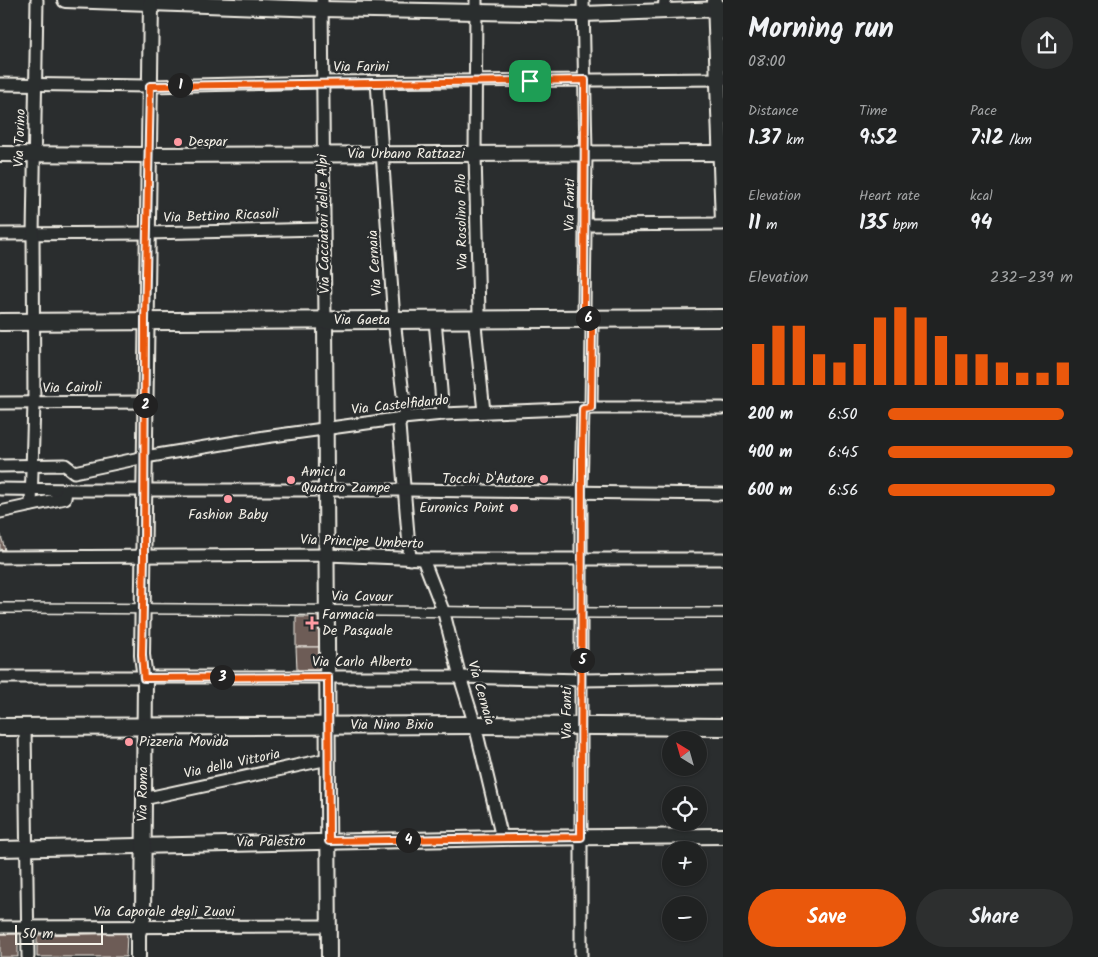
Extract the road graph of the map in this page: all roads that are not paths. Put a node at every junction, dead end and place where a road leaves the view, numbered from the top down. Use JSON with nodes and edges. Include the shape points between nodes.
{"nodes":[{"id":1,"x":37,"y":0,"type":"edge"},
{"id":2,"x":65,"y":0,"type":"edge"},
{"id":3,"x":150,"y":1,"type":"edge"},
{"id":4,"x":322,"y":4,"type":"edge"},
{"id":5,"x":476,"y":6,"type":"edge"},
{"id":6,"x":664,"y":6,"type":"edge"},
{"id":7,"x":717,"y":6,"type":"edge"},
{"id":8,"x":583,"y":7,"type":"edge"},
{"id":9,"x":585,"y":80,"type":"junction"},
{"id":10,"x":720,"y":80,"type":"edge"},
{"id":11,"x":475,"y":81,"type":"junction"},
{"id":12,"x":322,"y":82,"type":"junction"},
{"id":13,"x":377,"y":82,"type":"junction"},
{"id":14,"x":0,"y":84,"type":"edge"},
{"id":15,"x":36,"y":84,"type":"junction"},
{"id":16,"x":150,"y":86,"type":"junction"},
{"id":17,"x":722,"y":153,"type":"edge"},
{"id":18,"x":0,"y":154,"type":"edge"},
{"id":19,"x":323,"y":154,"type":"junction"},
{"id":20,"x":382,"y":154,"type":"junction"},
{"id":21,"x":475,"y":154,"type":"junction"},
{"id":22,"x":586,"y":154,"type":"junction"},
{"id":23,"x":34,"y":155,"type":"junction"},
{"id":24,"x":148,"y":155,"type":"junction"},
{"id":25,"x":723,"y":223,"type":"edge"},
{"id":26,"x":585,"y":225,"type":"junction"},
{"id":27,"x":323,"y":228,"type":"junction"},
{"id":28,"x":147,"y":233,"type":"junction"},
{"id":29,"x":0,"y":234,"type":"edge"},
{"id":30,"x":33,"y":234,"type":"junction"},
{"id":31,"x":723,"y":318,"type":"edge"},
{"id":32,"x":477,"y":319,"type":"junction"},
{"id":33,"x":588,"y":319,"type":"junction"},
{"id":34,"x":325,"y":320,"type":"junction"},
{"id":35,"x":394,"y":320,"type":"junction"},
{"id":36,"x":435,"y":320,"type":"junction"},
{"id":37,"x":145,"y":321,"type":"junction"},
{"id":38,"x":0,"y":322,"type":"edge"},
{"id":39,"x":33,"y":322,"type":"junction"},
{"id":40,"x":145,"y":402,"type":"junction"},
{"id":41,"x":0,"y":403,"type":"edge"},
{"id":42,"x":34,"y":403,"type":"junction"},
{"id":43,"x":723,"y":408,"type":"edge"},
{"id":44,"x":587,"y":409,"type":"junction"},
{"id":45,"x":484,"y":412,"type":"junction"},
{"id":46,"x":443,"y":414,"type":"junction"},
{"id":47,"x":403,"y":418,"type":"junction"},
{"id":48,"x":325,"y":429,"type":"junction"},
{"id":49,"x":145,"y":457,"type":"junction"},
{"id":50,"x":32,"y":461,"type":"junction"},
{"id":51,"x":0,"y":466,"type":"edge"},
{"id":52,"x":32,"y":488,"type":"junction"},
{"id":53,"x":0,"y":489,"type":"edge"},
{"id":54,"x":72,"y":490,"type":"junction"},
{"id":55,"x":145,"y":490,"type":"junction"},
{"id":56,"x":326,"y":490,"type":"junction"},
{"id":57,"x":405,"y":490,"type":"junction"},
{"id":58,"x":582,"y":492,"type":"junction"},
{"id":59,"x":723,"y":494,"type":"edge"},
{"id":60,"x":31,"y":504,"type":"junction"},
{"id":61,"x":0,"y":512,"type":"edge"},
{"id":62,"x":327,"y":555,"type":"junction"},
{"id":63,"x":144,"y":556,"type":"junction"},
{"id":64,"x":0,"y":557,"type":"edge"},
{"id":65,"x":583,"y":558,"type":"junction"},
{"id":66,"x":723,"y":558,"type":"edge"},
{"id":67,"x":410,"y":559,"type":"junction"},
{"id":68,"x":423,"y":559,"type":"junction"},
{"id":69,"x":0,"y":608,"type":"edge"},
{"id":70,"x":143,"y":608,"type":"junction"},
{"id":71,"x":327,"y":610,"type":"junction"},
{"id":72,"x":444,"y":612,"type":"junction"},
{"id":73,"x":582,"y":613,"type":"junction"},
{"id":74,"x":723,"y":613,"type":"edge"},
{"id":75,"x":0,"y":677,"type":"edge"},
{"id":76,"x":328,"y":677,"type":"junction"},
{"id":77,"x":460,"y":677,"type":"junction"},
{"id":78,"x":144,"y":678,"type":"junction"},
{"id":79,"x":723,"y":678,"type":"edge"},
{"id":80,"x":582,"y":680,"type":"junction"},
{"id":81,"x":328,"y":725,"type":"junction"},
{"id":82,"x":475,"y":725,"type":"junction"},
{"id":83,"x":582,"y":726,"type":"junction"},
{"id":84,"x":0,"y":727,"type":"edge"},
{"id":85,"x":25,"y":727,"type":"junction"},
{"id":86,"x":144,"y":727,"type":"junction"},
{"id":87,"x":723,"y":727,"type":"edge"},
{"id":88,"x":328,"y":759,"type":"junction"},
{"id":89,"x":143,"y":799,"type":"junction"},
{"id":90,"x":723,"y":836,"type":"edge"},
{"id":91,"x":581,"y":837,"type":"junction"},
{"id":92,"x":502,"y":838,"type":"junction"},
{"id":93,"x":329,"y":841,"type":"junction"},
{"id":94,"x":142,"y":845,"type":"junction"},
{"id":95,"x":0,"y":849,"type":"edge"},
{"id":96,"x":27,"y":849,"type":"junction"},
{"id":97,"x":329,"y":926,"type":"junction"},
{"id":98,"x":0,"y":927,"type":"edge"},
{"id":99,"x":29,"y":927,"type":"junction"},
{"id":100,"x":140,"y":927,"type":"junction"},
{"id":101,"x":28,"y":957,"type":"edge"},
{"id":102,"x":138,"y":957,"type":"edge"},
{"id":103,"x":329,"y":957,"type":"edge"},
{"id":104,"x":581,"y":957,"type":"edge"}],
"edges":[{"from":1,"to":15,"type":"street","name":"Via Torino"},
{"from":2,"to":3,"type":"street"},
{"from":3,"to":4,"type":"street"},
{"from":3,"to":16,"type":"street","name":"Via Roma"},
{"from":4,"to":5,"type":"street"},
{"from":4,"to":12,"type":"street","name":"Via Cacciatori delle Alpi"},
{"from":5,"to":8,"type":"street"},
{"from":5,"to":11,"type":"street","name":"Via Rosolino Pilo"},
{"from":6,"to":7,"type":"street"},
{"from":6,"to":8,"type":"street"},
{"from":7,"to":10,"type":"street"},
{"from":8,"to":9,"type":"street","name":"Via Fanti"},
{"from":9,"to":10,"type":"street","name":"Via Farini"},
{"from":9,"to":11,"type":"street","name":"Via Farini"},
{"from":9,"to":22,"type":"street","name":"Via Fanti"},
{"from":10,"to":17,"type":"street"},
{"from":11,"to":13,"type":"street","name":"Via Farini"},
{"from":11,"to":21,"type":"street","name":"Via Rosolino Pilo"},
{"from":12,"to":13,"type":"street","name":"Via Farini"},
{"from":12,"to":16,"type":"street","name":"Via Farini"},
{"from":12,"to":19,"type":"street","name":"Via Cacciatori delle Alpi"},
{"from":13,"to":20,"type":"street","name":"Via Cernaia"},
{"from":14,"to":15,"type":"street","name":"Via Farini"},
{"from":15,"to":16,"type":"street","name":"Via Farini"},
{"from":15,"to":23,"type":"street","name":"Via Torino"},
{"from":16,"to":24,"type":"street","name":"Via Roma"},
{"from":17,"to":22,"type":"street","name":"Via Urbano Rattazzi"},
{"from":17,"to":25,"type":"street"},
{"from":18,"to":23,"type":"street","name":"Via Urbano Rattazzi"},
{"from":19,"to":20,"type":"street","name":"Via Urbano Rattazzi"},
{"from":19,"to":24,"type":"street","name":"Via Urbano Rattazzi"},
{"from":19,"to":27,"type":"street","name":"Via Cacciatori delle Alpi"},
{"from":20,"to":21,"type":"street","name":"Via Urbano Rattazzi"},
{"from":20,"to":35,"type":"street","name":"Via Cernaia"},
{"from":21,"to":22,"type":"street","name":"Via Urbano Rattazzi"},
{"from":21,"to":32,"type":"street","name":"Via Rosolino Pilo"},
{"from":22,"to":26,"type":"street","name":"Via Fanti"},
{"from":23,"to":24,"type":"street","name":"Via Urbano Rattazzi"},
{"from":23,"to":30,"type":"street","name":"Via Torino"},
{"from":24,"to":28,"type":"street","name":"Via Roma"},
{"from":25,"to":26,"type":"street"},
{"from":26,"to":33,"type":"street","name":"Via Fanti","via":[[584,309]]},
{"from":27,"to":28,"type":"street","name":"Via Bettino Ricasoli"},
{"from":27,"to":34,"type":"street","name":"Via Cacciatori delle Alpi"},
{"from":28,"to":30,"type":"street","name":"Via Bettino Ricasoli"},
{"from":28,"to":37,"type":"street","name":"Via Roma"},
{"from":29,"to":30,"type":"street","name":"Via Bettino Ricasoli"},
{"from":30,"to":39,"type":"street","name":"Via Torino"},
{"from":31,"to":33,"type":"main road","name":"Via Gaeta"},
{"from":32,"to":33,"type":"main road","name":"Via Gaeta"},
{"from":32,"to":36,"type":"main road","name":"Via Gaeta"},
{"from":32,"to":45,"type":"street","name":"Via Rosolino Pilo"},
{"from":33,"to":44,"type":"street","name":"Via Fanti","via":[[592,329]]},
{"from":34,"to":35,"type":"main road","name":"Via Gaeta"},
{"from":34,"to":37,"type":"main road","name":"Via Gaeta"},
{"from":34,"to":48,"type":"street","name":"Via Cacciatori delle Alpi"},
{"from":35,"to":36,"type":"main road","name":"Via Gaeta"},
{"from":35,"to":47,"type":"street","name":"Via Cernaia","via":[[405,411]]},
{"from":36,"to":46,"type":"street"},
{"from":37,"to":39,"type":"main road","name":"Via Gaeta"},
{"from":37,"to":40,"type":"street","name":"Via Roma"},
{"from":38,"to":39,"type":"main road","name":"Via Gaeta"},
{"from":39,"to":42,"type":"street","name":"Via Torino"},
{"from":40,"to":42,"type":"street","name":"Via Cairoli"},
{"from":40,"to":49,"type":"street","name":"Via Roma"},
{"from":41,"to":42,"type":"street","name":"Via Cairoli"},
{"from":42,"to":50,"type":"street","name":"Via Torino"},
{"from":43,"to":44,"type":"street","name":"Via Castelfidardo"},
{"from":44,"to":45,"type":"street","name":"Via Castelfidardo"},
{"from":44,"to":58,"type":"street","name":"Via Fanti"},
{"from":45,"to":46,"type":"street","name":"Via Castelfidardo"},
{"from":46,"to":47,"type":"street","name":"Via Castelfidardo"},
{"from":47,"to":48,"type":"street","name":"Via Castelfidardo"},
{"from":47,"to":57,"type":"street","name":"Via Cernaia","via":[[399,425]]},
{"from":48,"to":49,"type":"street","name":"Via Castelfidardo"},
{"from":48,"to":56,"type":"street","name":"Via Cacciatori delle Alpi"},
{"from":49,"to":50,"type":"street","name":"Via Castelfidardo","via":[[74,472],[65,465]]},
{"from":49,"to":55,"type":"street","name":"Via Roma"},
{"from":50,"to":51,"type":"street"},
{"from":50,"to":52,"type":"street","name":"Via Torino"},
{"from":52,"to":53,"type":"street"},
{"from":52,"to":54,"type":"street"},
{"from":52,"to":60,"type":"street","name":"Via Torino"},
{"from":54,"to":55,"type":"street"},
{"from":54,"to":60,"type":"street","via":[[65,498]]},
{"from":55,"to":56,"type":"street"},
{"from":55,"to":63,"type":"street","name":"Via Roma"},
{"from":56,"to":57,"type":"street"},
{"from":56,"to":62,"type":"street","name":"Via Cacciatori delle Alpi"},
{"from":57,"to":58,"type":"street"},
{"from":57,"to":67,"type":"street","name":"Via Cernaia"},
{"from":58,"to":59,"type":"street"},
{"from":58,"to":65,"type":"street","name":"Via Fanti"},
{"from":60,"to":61,"type":"street"},
{"from":62,"to":63,"type":"street","name":"Via Principe Umberto"},
{"from":62,"to":67,"type":"street","name":"Via Principe Umberto"},
{"from":62,"to":71,"type":"street","name":"Via Cacciatori delle Alpi"},
{"from":63,"to":64,"type":"street","name":"Via Principe Umberto"},
{"from":63,"to":70,"type":"street","name":"Via Roma"},
{"from":65,"to":66,"type":"street","name":"Via Principe Umberto"},
{"from":65,"to":68,"type":"street","name":"Via Principe Umberto"},
{"from":65,"to":73,"type":"street","name":"Via Fanti"},
{"from":67,"to":68,"type":"street","name":"Via Principe Umberto"},
{"from":68,"to":72,"type":"street","name":"Via Cernaia"},
{"from":69,"to":70,"type":"street","name":"Via Cavour"},
{"from":70,"to":71,"type":"street","name":"Via Cavour"},
{"from":70,"to":78,"type":"street","name":"Via Roma"},
{"from":71,"to":72,"type":"street","name":"Via Cavour"},
{"from":71,"to":76,"type":"street","name":"Via Cacciatori delle Alpi"},
{"from":72,"to":73,"type":"street","name":"Via Cavour"},
{"from":72,"to":77,"type":"street","name":"Via Cernaia"},
{"from":73,"to":74,"type":"street","name":"Via Cavour"},
{"from":73,"to":80,"type":"street","name":"Via Fanti"},
{"from":75,"to":78,"type":"street","name":"Via Carlo Alberto"},
{"from":76,"to":77,"type":"street","name":"Via Carlo Alberto"},
{"from":76,"to":78,"type":"street","name":"Via Carlo Alberto"},
{"from":76,"to":81,"type":"street","name":"Via Cacciatori delle Alpi"},
{"from":77,"to":80,"type":"street","name":"Via Carlo Alberto"},
{"from":77,"to":82,"type":"street","name":"Via Cernaia"},
{"from":78,"to":86,"type":"street","name":"Via Roma"},
{"from":79,"to":80,"type":"street","name":"Via Carlo Alberto"},
{"from":80,"to":83,"type":"street","name":"Via Fanti"},
{"from":81,"to":82,"type":"main road","name":"Via Nino Bixio"},
{"from":81,"to":86,"type":"main road","name":"Via Nino Bixio"},
{"from":81,"to":88,"type":"street","name":"Via Cacciatori delle Alpi"},
{"from":82,"to":83,"type":"main road","name":"Via Nino Bixio"},
{"from":82,"to":92,"type":"street","name":"Via Cernaia"},
{"from":83,"to":87,"type":"main road","name":"Via Nino Bixio"},
{"from":83,"to":91,"type":"street","name":"Via Fanti"},
{"from":84,"to":85,"type":"main road","name":"Via Nino Bixio"},
{"from":85,"to":86,"type":"main road","name":"Via Nino Bixio"},
{"from":85,"to":96,"type":"street"},
{"from":86,"to":89,"type":"street","name":"Via Roma"},
{"from":88,"to":89,"type":"street","name":"Via della Vittoria"},
{"from":88,"to":93,"type":"street","name":"Via Cacciatori delle Alpi"},
{"from":89,"to":94,"type":"street","name":"Via Roma"},
{"from":90,"to":91,"type":"street","name":"Via Palestro"},
{"from":91,"to":92,"type":"street","name":"Via Palestro"},
{"from":91,"to":104,"type":"street","name":"Via Fanti"},
{"from":92,"to":93,"type":"street","name":"Via Palestro"},
{"from":93,"to":94,"type":"street","name":"Via Palestro"},
{"from":93,"to":97,"type":"street","name":"Via Cacciatori delle Alpi"},
{"from":94,"to":96,"type":"street","name":"Via Palestro"},
{"from":94,"to":100,"type":"street","name":"Via Roma","via":[[143,918]]},
{"from":95,"to":96,"type":"street","name":"Via Palestro"},
{"from":96,"to":99,"type":"street"},
{"from":97,"to":100,"type":"street","name":"Via Caporale degli Zuavi"},
{"from":97,"to":103,"type":"street","name":"Via Cacciatori delle Alpi"},
{"from":98,"to":99,"type":"street","name":"Via Caporale degli Zuavi"},
{"from":99,"to":100,"type":"street","name":"Via Caporale degli Zuavi"},
{"from":99,"to":101,"type":"street"},
{"from":100,"to":102,"type":"street","name":"Via Roma"}]}
